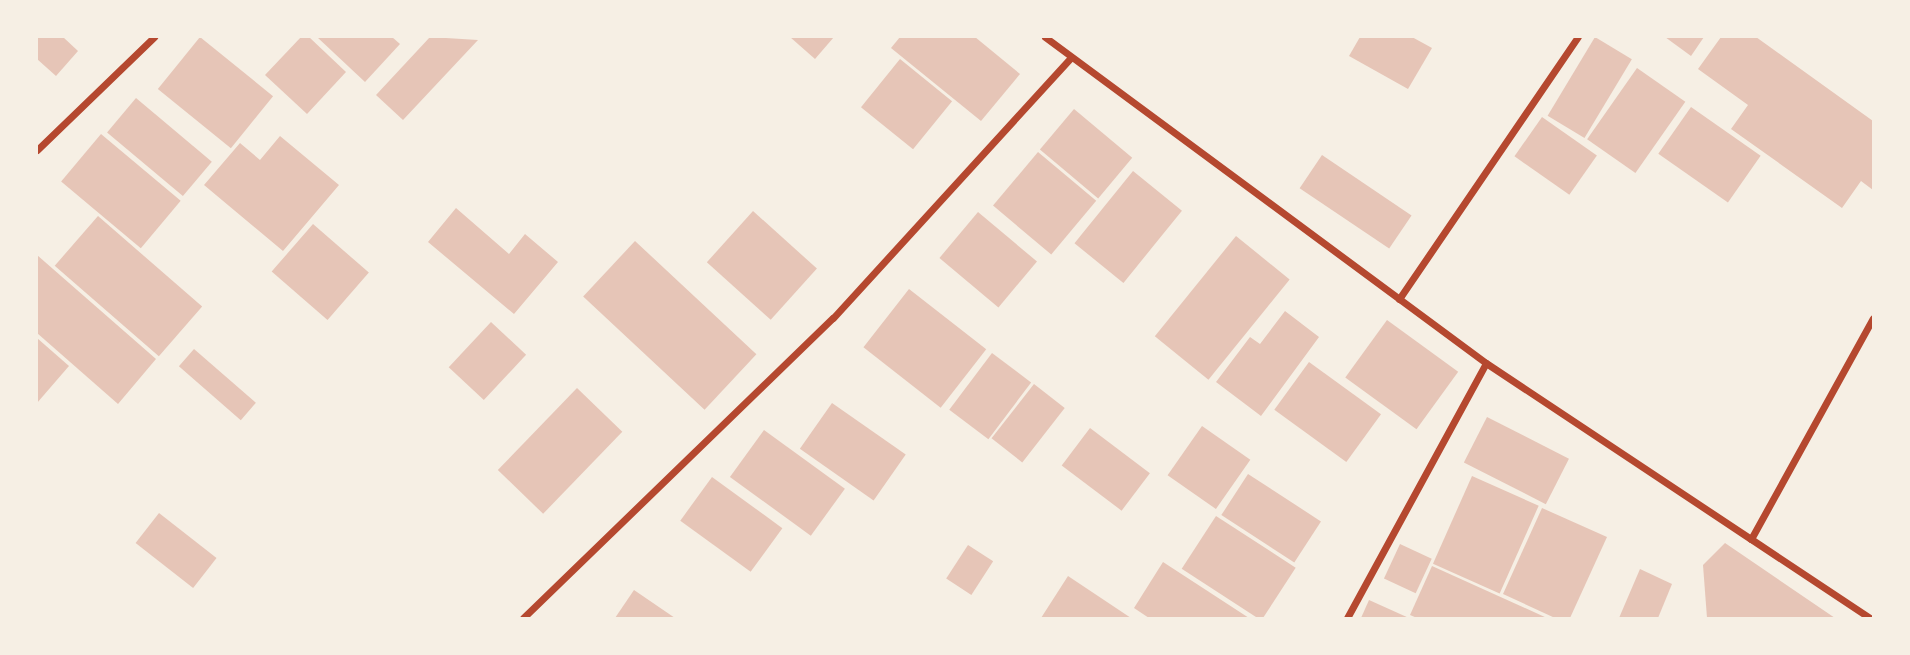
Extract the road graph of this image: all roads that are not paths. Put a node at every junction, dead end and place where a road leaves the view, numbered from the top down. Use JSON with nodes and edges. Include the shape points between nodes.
{"nodes":[{"id":1,"x":154,"y":37,"type":"edge"},
{"id":2,"x":1045,"y":37,"type":"edge"},
{"id":3,"x":1578,"y":37,"type":"edge"},
{"id":4,"x":1071,"y":57,"type":"junction"},
{"id":5,"x":37,"y":150,"type":"edge"},
{"id":6,"x":1399,"y":299,"type":"junction"},
{"id":7,"x":1873,"y":318,"type":"edge"},
{"id":8,"x":1486,"y":363,"type":"junction"},
{"id":9,"x":1750,"y":538,"type":"junction"},
{"id":10,"x":523,"y":618,"type":"edge"},
{"id":11,"x":1347,"y":618,"type":"edge"},
{"id":12,"x":1870,"y":618,"type":"edge"}],
"edges":[{"from":1,"to":5,"type":"street"},
{"from":2,"to":4,"type":"street"},
{"from":3,"to":6,"type":"street"},
{"from":4,"to":6,"type":"street"},
{"from":4,"to":10,"type":"street","via":[[834,318]]},
{"from":6,"to":8,"type":"street"},
{"from":7,"to":9,"type":"street"},
{"from":8,"to":9,"type":"street"},
{"from":8,"to":11,"type":"street"},
{"from":9,"to":12,"type":"street"}]}
